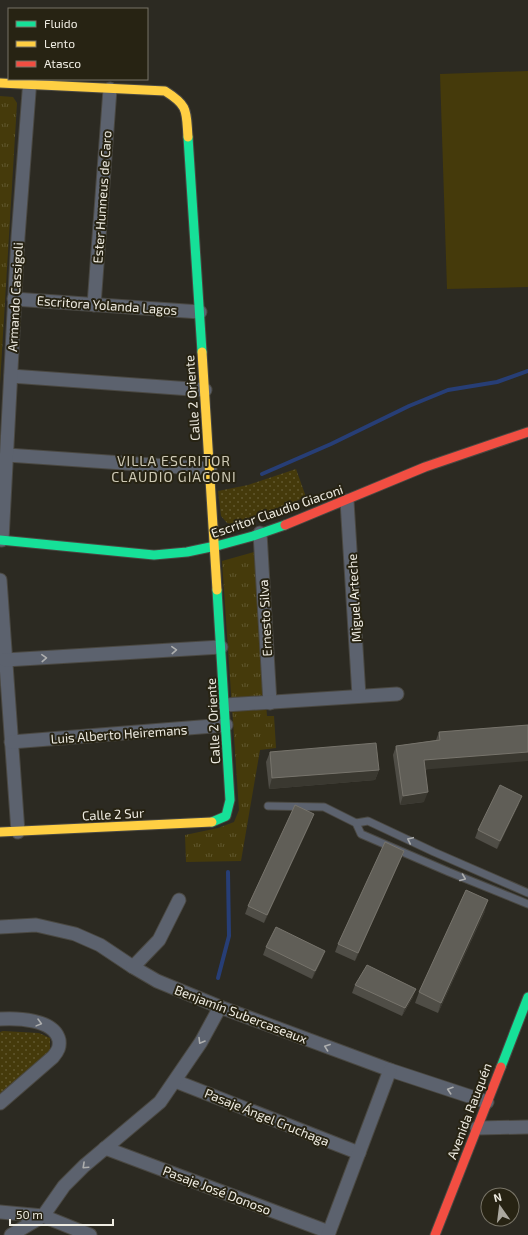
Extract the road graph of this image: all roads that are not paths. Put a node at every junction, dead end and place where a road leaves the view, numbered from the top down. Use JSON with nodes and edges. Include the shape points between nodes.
{"nodes":[{"id":1,"x":30,"y":82,"type":"edge"},
{"id":2,"x":0,"y":83,"type":"edge"},
{"id":3,"x":110,"y":89,"type":"junction"},
{"id":4,"x":14,"y":299,"type":"junction"},
{"id":5,"x":94,"y":304,"type":"junction"},
{"id":6,"x":200,"y":312,"type":"junction"},
{"id":7,"x":11,"y":376,"type":"junction"},
{"id":8,"x":205,"y":390,"type":"junction"},
{"id":9,"x":528,"y":432,"type":"edge"},
{"id":10,"x":7,"y":455,"type":"junction"},
{"id":11,"x":210,"y":468,"type":"junction"},
{"id":12,"x":347,"y":500,"type":"junction"},
{"id":13,"x":260,"y":533,"type":"junction"},
{"id":14,"x":1,"y":540,"type":"edge"},
{"id":15,"x":215,"y":547,"type":"junction"},
{"id":16,"x":0,"y":580,"type":"edge"},
{"id":17,"x":221,"y":647,"type":"junction"},
{"id":18,"x":5,"y":660,"type":"junction"},
{"id":19,"x":397,"y":694,"type":"dead end"},
{"id":20,"x":360,"y":696,"type":"junction"},
{"id":21,"x":270,"y":703,"type":"junction"},
{"id":22,"x":225,"y":705,"type":"junction"},
{"id":23,"x":226,"y":725,"type":"junction"},
{"id":24,"x":11,"y":742,"type":"junction"},
{"id":25,"x":268,"y":806,"type":"dead end"},
{"id":26,"x":226,"y":816,"type":"joint"},
{"id":27,"x":356,"y":823,"type":"junction"},
{"id":28,"x":0,"y":832,"type":"edge"},
{"id":29,"x":18,"y":832,"type":"junction"},
{"id":30,"x":423,"y":846,"type":"junction"},
{"id":31,"x":443,"y":856,"type":"junction"},
{"id":32,"x":417,"y":859,"type":"junction"},
{"id":33,"x":438,"y":868,"type":"junction"},
{"id":34,"x":528,"y":893,"type":"edge"},
{"id":35,"x":179,"y":900,"type":"dead end"},
{"id":36,"x":528,"y":904,"type":"edge"},
{"id":37,"x":0,"y":927,"type":"edge"},
{"id":38,"x":133,"y":967,"type":"junction"},
{"id":39,"x":528,"y":997,"type":"edge"},
{"id":40,"x":220,"y":1007,"type":"junction"},
{"id":41,"x":0,"y":1020,"type":"edge"},
{"id":42,"x":522,"y":1031,"type":"edge"},
{"id":43,"x":390,"y":1070,"type":"junction"},
{"id":44,"x":175,"y":1081,"type":"junction"},
{"id":45,"x":487,"y":1102,"type":"junction"},
{"id":46,"x":0,"y":1103,"type":"edge"},
{"id":47,"x":528,"y":1127,"type":"edge"},
{"id":48,"x":477,"y":1128,"type":"junction"},
{"id":49,"x":105,"y":1148,"type":"junction"},
{"id":50,"x":358,"y":1153,"type":"junction"},
{"id":51,"x":0,"y":1212,"type":"edge"},
{"id":52,"x":43,"y":1216,"type":"junction"},
{"id":53,"x":328,"y":1234,"type":"edge"},
{"id":54,"x":11,"y":1235,"type":"edge"},
{"id":55,"x":90,"y":1235,"type":"edge"},
{"id":56,"x":435,"y":1235,"type":"edge"}],
"edges":[{"from":1,"to":2,"type":"street"},
{"from":1,"to":3,"type":"street"},
{"from":1,"to":4,"type":"street","name":"Armando Cassigoli"},
{"from":3,"to":5,"type":"street","name":"Ester Hunneus de Caro"},
{"from":3,"to":6,"type":"street","name":"Calle 2 Oriente","via":[[164,91],[178,99],[186,110]]},
{"from":4,"to":5,"type":"street","name":"Escritora Yolanda Lagos"},
{"from":4,"to":7,"type":"street","name":"Armando Cassigoli"},
{"from":5,"to":6,"type":"street","name":"Escritora Yolanda Lagos"},
{"from":6,"to":8,"type":"street","name":"Calle 2 Oriente"},
{"from":7,"to":8,"type":"street"},
{"from":7,"to":10,"type":"street","name":"Armando Cassigoli"},
{"from":8,"to":11,"type":"street","name":"Calle 2 Oriente"},
{"from":9,"to":12,"type":"street","name":"Escritor Claudio Giaconi","via":[[410,474]]},
{"from":10,"to":11,"type":"street"},
{"from":10,"to":14,"type":"street","name":"Armando Cassigoli"},
{"from":11,"to":15,"type":"street","name":"Calle 2 Oriente"},
{"from":12,"to":13,"type":"street","name":"Escritor Claudio Giaconi"},
{"from":12,"to":20,"type":"street","name":"Miguel Arteche"},
{"from":13,"to":15,"type":"street","name":"Escritor Claudio Giaconi"},
{"from":13,"to":21,"type":"street","name":"Ernesto Silva"},
{"from":14,"to":15,"type":"street","name":"Escritor Claudio Giaconi","via":[[154,555]]},
{"from":15,"to":17,"type":"street","name":"Calle 2 Oriente"},
{"from":16,"to":18,"type":"street"},
{"from":18,"to":17,"type":"street","one_way":true},
{"from":17,"to":22,"type":"street","name":"Calle 2 Oriente"},
{"from":18,"to":24,"type":"street"},
{"from":19,"to":20,"type":"street"},
{"from":20,"to":21,"type":"street"},
{"from":21,"to":22,"type":"street"},
{"from":22,"to":23,"type":"street","name":"Calle 2 Oriente"},
{"from":23,"to":24,"type":"street","name":"Luis Alberto Heiremans"},
{"from":23,"to":26,"type":"street","name":"Calle 2 Oriente","via":[[230,800]]},
{"from":24,"to":29,"type":"street"},
{"from":25,"to":27,"type":"lane","via":[[324,807]]},
{"from":26,"to":29,"type":"street","name":"Calle 2 Sur","via":[[212,822]]},
{"from":30,"to":27,"type":"lane","one_way":true,"via":[[368,821]]},
{"from":27,"to":32,"type":"lane","via":[[361,834]]},
{"from":28,"to":29,"type":"street","name":"Calle 2 Sur"},
{"from":30,"to":31,"type":"lane"},
{"from":30,"to":32,"type":"lane"},
{"from":31,"to":33,"type":"lane"},
{"from":31,"to":34,"type":"lane"},
{"from":32,"to":33,"type":"lane"},
{"from":33,"to":36,"type":"lane","one_way":true},
{"from":35,"to":38,"type":"street","via":[[159,940]]},
{"from":37,"to":38,"type":"street","name":"Benjamín Subercaseaux","via":[[36,925],[75,934]]},
{"from":38,"to":40,"type":"street","name":"Benjamín Subercaseaux","via":[[157,981]]},
{"from":39,"to":42,"type":"street","name":"Avenida Rauquén"},
{"from":43,"to":40,"type":"street","name":"Benjamín Subercaseaux","one_way":true},
{"from":40,"to":44,"type":"street","one_way":true},
{"from":41,"to":46,"type":"street","one_way":true,"via":[[17,1019],[48,1026],[56,1032],[59,1043],[58,1051],[53,1057]]},
{"from":42,"to":45,"type":"street","name":"Avenida Rauquén"},
{"from":45,"to":43,"type":"street","name":"Benjamín Subercaseaux","one_way":true},
{"from":43,"to":50,"type":"street"},
{"from":44,"to":49,"type":"street","via":[[160,1102]]},
{"from":44,"to":50,"type":"street","name":"Pasaje Ángel Cruchaga"},
{"from":45,"to":48,"type":"street","name":"Avenida Rauquén"},
{"from":47,"to":48,"type":"street"},
{"from":48,"to":56,"type":"street","name":"Avenida Rauquén"},
{"from":49,"to":52,"type":"street","one_way":true,"via":[[64,1186]]},
{"from":49,"to":53,"type":"street","name":"Pasaje José Donoso"},
{"from":50,"to":53,"type":"street"},
{"from":51,"to":52,"type":"street"},
{"from":52,"to":54,"type":"street"},
{"from":52,"to":55,"type":"street"}]}
